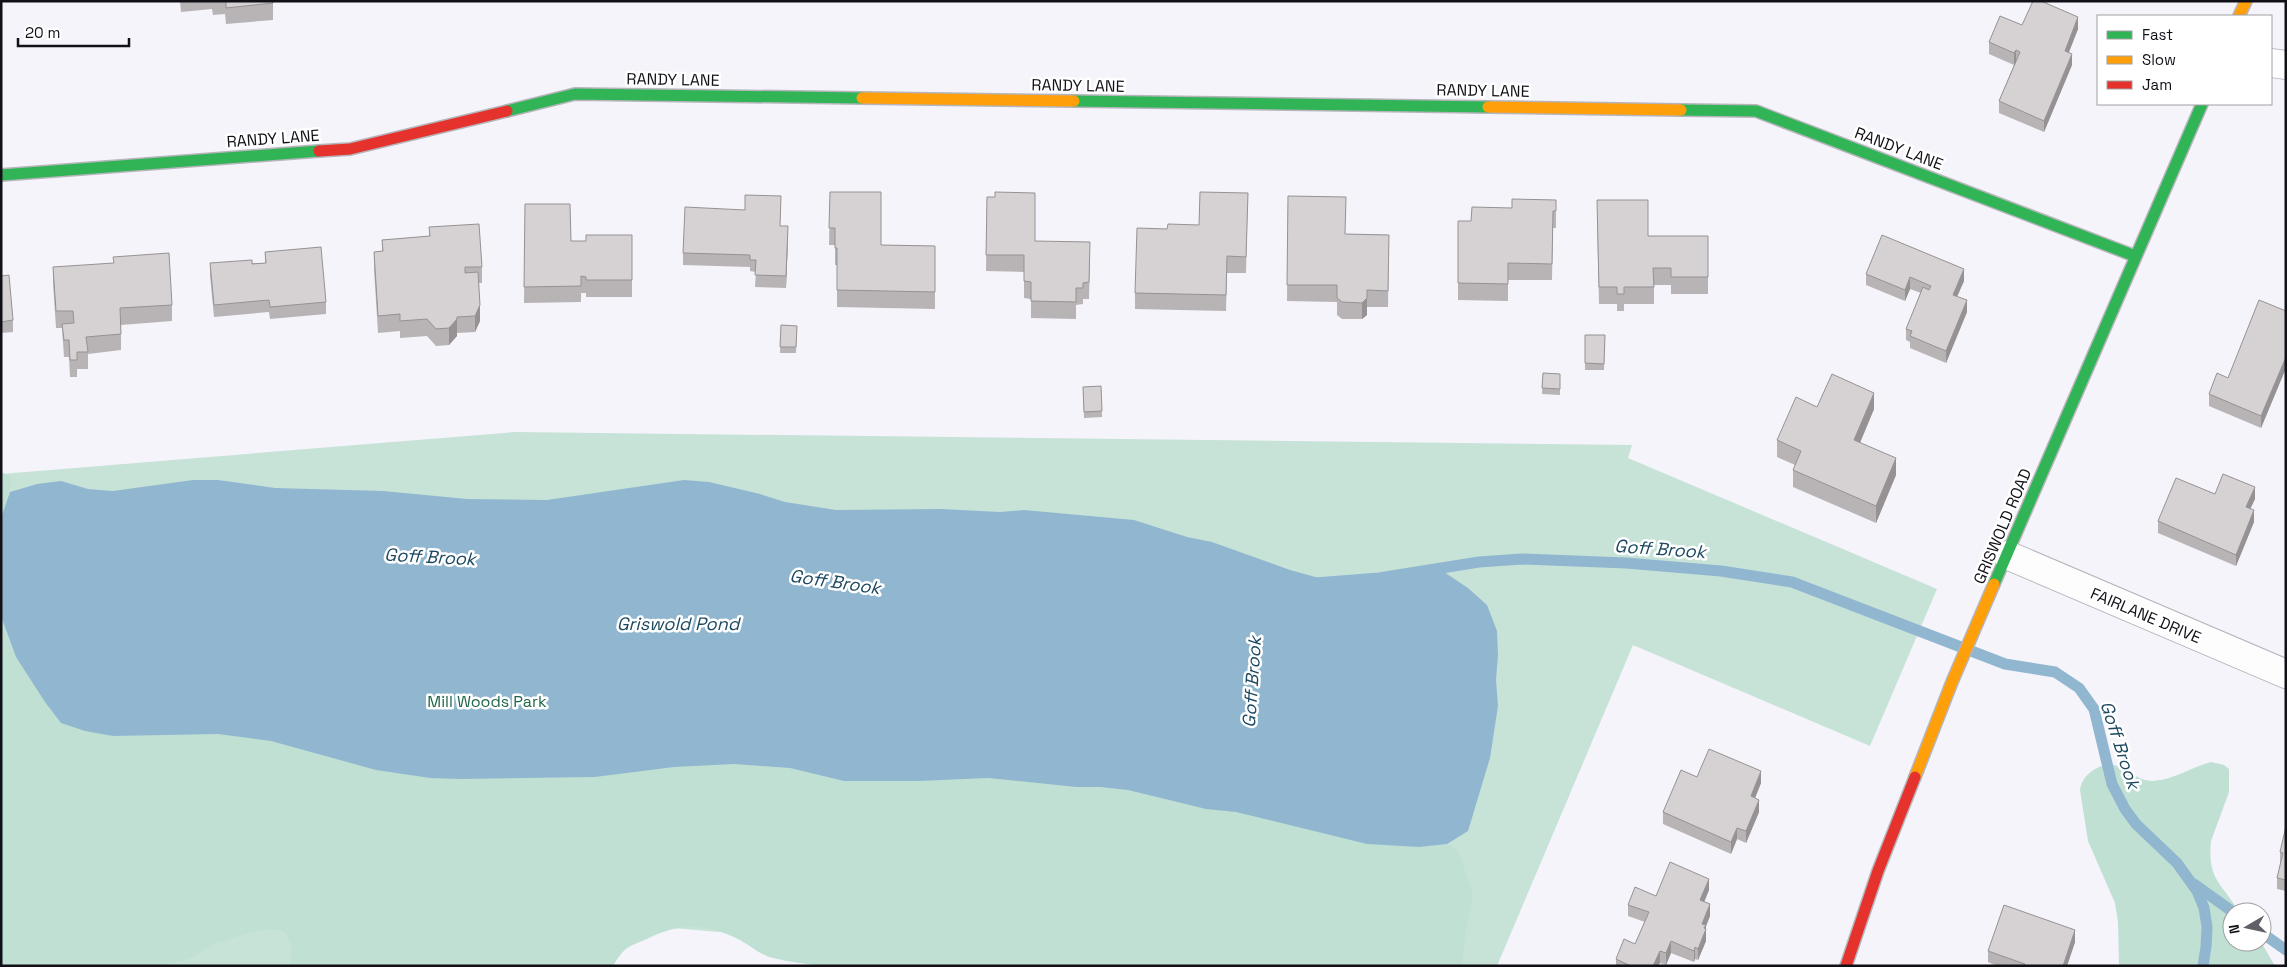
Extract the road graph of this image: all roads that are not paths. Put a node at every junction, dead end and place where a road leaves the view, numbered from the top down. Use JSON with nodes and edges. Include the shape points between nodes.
{"nodes":[{"id":1,"x":2246,"y":1,"type":"edge"},
{"id":2,"x":2240,"y":15,"type":"edge"},
{"id":3,"x":2272,"y":63,"type":"edge"},
{"id":4,"x":2286,"y":65,"type":"edge"},
{"id":5,"x":2202,"y":105,"type":"edge"},
{"id":6,"x":1,"y":175,"type":"edge"},
{"id":7,"x":2135,"y":256,"type":"junction"},
{"id":8,"x":2007,"y":554,"type":"junction"},
{"id":9,"x":2286,"y":674,"type":"edge"},
{"id":10,"x":1846,"y":966,"type":"edge"}],
"edges":[{"from":1,"to":2,"type":"street"},
{"from":3,"to":4,"type":"street"},
{"from":5,"to":7,"type":"street","name":"GRISWOLD ROAD"},
{"from":6,"to":7,"type":"street","name":"RANDY LANE","via":[[350,149],[575,94],[1756,111]]},
{"from":7,"to":8,"type":"street","name":"GRISWOLD ROAD"},
{"from":8,"to":9,"type":"street","name":"FAIRLANE DRIVE"},
{"from":8,"to":10,"type":"street","name":"GRISWOLD ROAD","via":[[1952,682],[1882,862]]}]}
